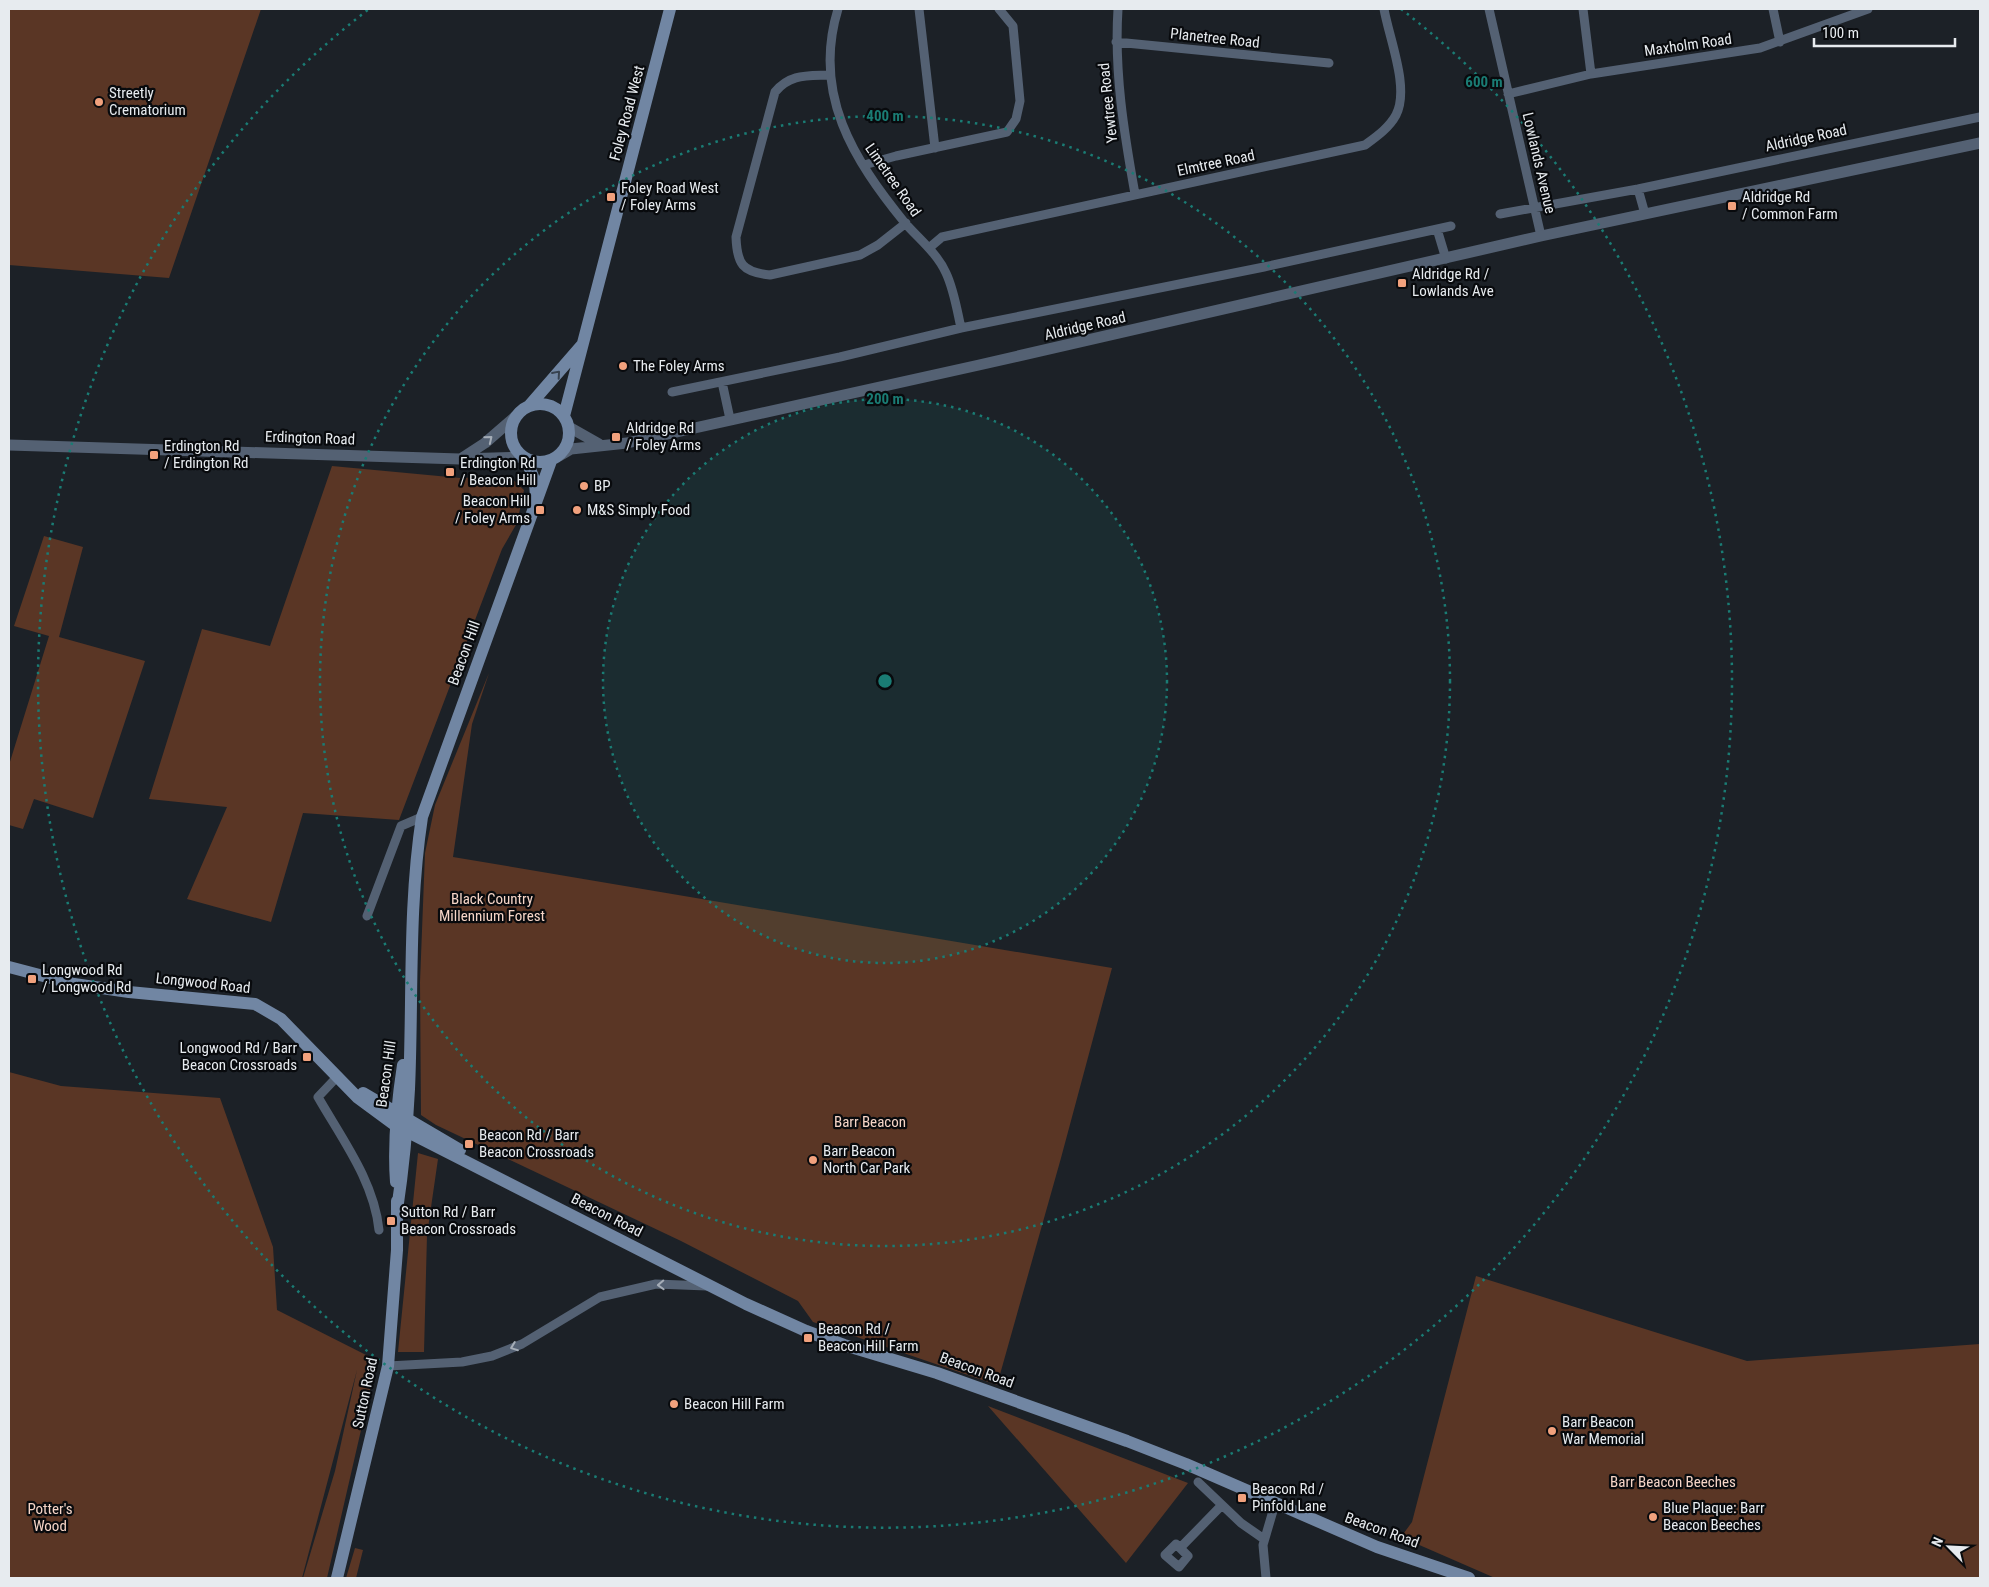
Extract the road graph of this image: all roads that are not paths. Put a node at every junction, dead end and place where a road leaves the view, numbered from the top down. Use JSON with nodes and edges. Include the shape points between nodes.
{"nodes":[{"id":1,"x":670,"y":9,"type":"edge"},
{"id":2,"x":838,"y":9,"type":"edge"},
{"id":3,"x":919,"y":9,"type":"edge"},
{"id":4,"x":999,"y":9,"type":"edge"},
{"id":5,"x":1118,"y":9,"type":"edge"},
{"id":6,"x":1384,"y":9,"type":"edge"},
{"id":7,"x":1489,"y":9,"type":"edge"},
{"id":8,"x":1583,"y":9,"type":"edge"},
{"id":9,"x":1773,"y":9,"type":"edge"},
{"id":10,"x":1868,"y":9,"type":"edge"},
{"id":11,"x":1116,"y":42,"type":"junction"},
{"id":12,"x":1780,"y":42,"type":"junction"},
{"id":13,"x":1329,"y":63,"type":"dead end"},
{"id":14,"x":1591,"y":74,"type":"junction"},
{"id":15,"x":829,"y":75,"type":"junction"},
{"id":16,"x":1508,"y":94,"type":"junction"},
{"id":17,"x":1980,"y":117,"type":"edge"},
{"id":18,"x":1980,"y":143,"type":"edge"},
{"id":19,"x":935,"y":148,"type":"junction"},
{"id":20,"x":864,"y":165,"type":"junction"},
{"id":21,"x":1638,"y":189,"type":"junction"},
{"id":22,"x":1134,"y":194,"type":"junction"},
{"id":23,"x":1535,"y":207,"type":"junction"},
{"id":24,"x":1500,"y":214,"type":"dead end"},
{"id":25,"x":1645,"y":214,"type":"junction"},
{"id":26,"x":906,"y":223,"type":"junction"},
{"id":27,"x":1451,"y":226,"type":"dead end"},
{"id":28,"x":1438,"y":228,"type":"junction"},
{"id":29,"x":1541,"y":236,"type":"junction"},
{"id":30,"x":929,"y":248,"type":"junction"},
{"id":31,"x":1446,"y":259,"type":"junction"},
{"id":32,"x":961,"y":328,"type":"junction"},
{"id":33,"x":585,"y":341,"type":"junction"},
{"id":34,"x":722,"y":382,"type":"junction"},
{"id":35,"x":672,"y":392,"type":"dead end"},
{"id":36,"x":529,"y":406,"type":"junction"},
{"id":37,"x":515,"y":417,"type":"junction"},
{"id":38,"x":730,"y":419,"type":"junction"},
{"id":39,"x":566,"y":421,"type":"junction"},
{"id":40,"x":599,"y":444,"type":"junction"},
{"id":41,"x":9,"y":445,"type":"edge"},
{"id":42,"x":460,"y":458,"type":"junction"},
{"id":43,"x":555,"y":458,"type":"junction"},
{"id":44,"x":525,"y":459,"type":"junction"},
{"id":45,"x":537,"y":499,"type":"junction"},
{"id":46,"x":422,"y":817,"type":"junction"},
{"id":47,"x":367,"y":916,"type":"dead end"},
{"id":48,"x":9,"y":967,"type":"edge"},
{"id":49,"x":337,"y":1077,"type":"junction"},
{"id":50,"x":401,"y":1122,"type":"junction"},
{"id":51,"x":379,"y":1230,"type":"dead end"},
{"id":52,"x":710,"y":1286,"type":"junction"},
{"id":53,"x":388,"y":1366,"type":"junction"},
{"id":54,"x":1198,"y":1482,"type":"dead end"},
{"id":55,"x":1275,"y":1504,"type":"junction"},
{"id":56,"x":1221,"y":1506,"type":"junction"},
{"id":57,"x":1264,"y":1539,"type":"junction"},
{"id":58,"x":1180,"y":1548,"type":"dead end"},
{"id":59,"x":337,"y":1578,"type":"edge"},
{"id":60,"x":1266,"y":1578,"type":"edge"},
{"id":61,"x":1469,"y":1578,"type":"edge"}],
"edges":[{"from":1,"to":33,"type":"main road","name":"Foley Road West"},
{"from":2,"to":15,"type":"street","name":"Limetree Road","via":[[829,48]]},
{"from":3,"to":19,"type":"street"},
{"from":4,"to":19,"type":"street","via":[[1013,26],[1020,101],[1016,119],[1007,132]]},
{"from":5,"to":11,"type":"street","name":"Yewtree Road"},
{"from":6,"to":22,"type":"street","name":"Elmtree Road","via":[[1401,97],[1396,115],[1365,145]]},
{"from":7,"to":16,"type":"street","name":"Lowlands Avenue"},
{"from":8,"to":14,"type":"street"},
{"from":9,"to":12,"type":"street"},
{"from":10,"to":12,"type":"street","name":"Maxholm Road"},
{"from":11,"to":13,"type":"street","name":"Planetree Road","via":[[1311,66]]},
{"from":11,"to":22,"type":"street","name":"Yewtree Road"},
{"from":12,"to":14,"type":"street","name":"Maxholm Road","via":[[1733,53]]},
{"from":14,"to":16,"type":"street","name":"Maxholm Road"},
{"from":15,"to":20,"type":"street","name":"Limetree Road","via":[[846,136]]},
{"from":15,"to":26,"type":"street","via":[[798,77],[783,82],[775,92],[736,237],[737,255],[743,266],[754,273],[770,275],[860,255]]},
{"from":16,"to":23,"type":"street","name":"Lowlands Avenue"},
{"from":17,"to":21,"type":"street","name":"Aldridge Road"},
{"from":18,"to":25,"type":"street","name":"Aldridge Road"},
{"from":19,"to":20,"type":"street"},
{"from":20,"to":26,"type":"street","name":"Limetree Road"},
{"from":21,"to":23,"type":"street","name":"Aldridge Road"},
{"from":21,"to":25,"type":"street"},
{"from":22,"to":30,"type":"street","name":"Elmtree Road","via":[[942,237]]},
{"from":23,"to":24,"type":"street","name":"Aldridge Road"},
{"from":23,"to":29,"type":"street","name":"Lowlands Avenue"},
{"from":25,"to":29,"type":"street","name":"Aldridge Road"},
{"from":26,"to":30,"type":"street","name":"Limetree Road"},
{"from":27,"to":28,"type":"street","name":"Aldridge Road"},
{"from":28,"to":31,"type":"street"},
{"from":28,"to":32,"type":"street","name":"Aldridge Road"},
{"from":29,"to":31,"type":"street","name":"Aldridge Road"},
{"from":30,"to":32,"type":"street","name":"Limetree Road","via":[[946,271]]},
{"from":31,"to":38,"type":"street","name":"Aldridge Road"},
{"from":32,"to":34,"type":"street","name":"Aldridge Road"},
{"from":36,"to":33,"type":"main road","name":"Foley Road West","one_way":true},
{"from":33,"to":39,"type":"main road","name":"Foley Road West"},
{"from":34,"to":35,"type":"street","name":"Aldridge Road"},
{"from":34,"to":38,"type":"street"},
{"from":36,"to":37,"type":"main road"},
{"from":36,"to":39,"type":"main road","via":[[552,406]]},
{"from":42,"to":37,"type":"street","one_way":true},
{"from":37,"to":44,"type":"main road","via":[[511,439],[516,451]]},
{"from":38,"to":40,"type":"street","name":"Aldridge Road","via":[[626,443]]},
{"from":39,"to":40,"type":"street"},
{"from":39,"to":43,"type":"main road","via":[[569,439]]},
{"from":40,"to":43,"type":"street","name":"Aldridge Road","via":[[571,449]]},
{"from":41,"to":42,"type":"street","name":"Erdington Road"},
{"from":42,"to":44,"type":"street","name":"Erdington Road"},
{"from":43,"to":44,"type":"main road","via":[[539,463]]},
{"from":43,"to":45,"type":"main road","name":"Beacon Hill"},
{"from":44,"to":45,"type":"main road","via":[[535,482]]},
{"from":45,"to":46,"type":"main road","name":"Beacon Hill"},
{"from":46,"to":47,"type":"street","via":[[401,826]]},
{"from":46,"to":50,"type":"main road","name":"Beacon Hill","via":[[414,868],[409,1028]]},
{"from":48,"to":49,"type":"main road","name":"Longwood Road","via":[[74,984],[255,1004],[281,1019]]},
{"from":49,"to":50,"type":"main road","name":"Longwood Road","via":[[358,1098]]},
{"from":49,"to":51,"type":"street","via":[[318,1097],[369,1186]]},
{"from":50,"to":52,"type":"main road","name":"Beacon Road","via":[[458,1158]]},
{"from":50,"to":53,"type":"main road","name":"Sutton Road"},
{"from":52,"to":53,"type":"street","one_way":true,"via":[[656,1284],[617,1292],[600,1297],[522,1344],[492,1356],[462,1362]]},
{"from":52,"to":55,"type":"main road","name":"Beacon Road","via":[[806,1331],[937,1373],[1118,1438]]},
{"from":53,"to":59,"type":"main road","name":"Sutton Road"},
{"from":54,"to":56,"type":"street"},
{"from":55,"to":57,"type":"street"},
{"from":55,"to":61,"type":"main road","name":"Beacon Road","via":[[1377,1547]]},
{"from":56,"to":57,"type":"street"},
{"from":56,"to":58,"type":"street"},
{"from":57,"to":60,"type":"street"}]}
